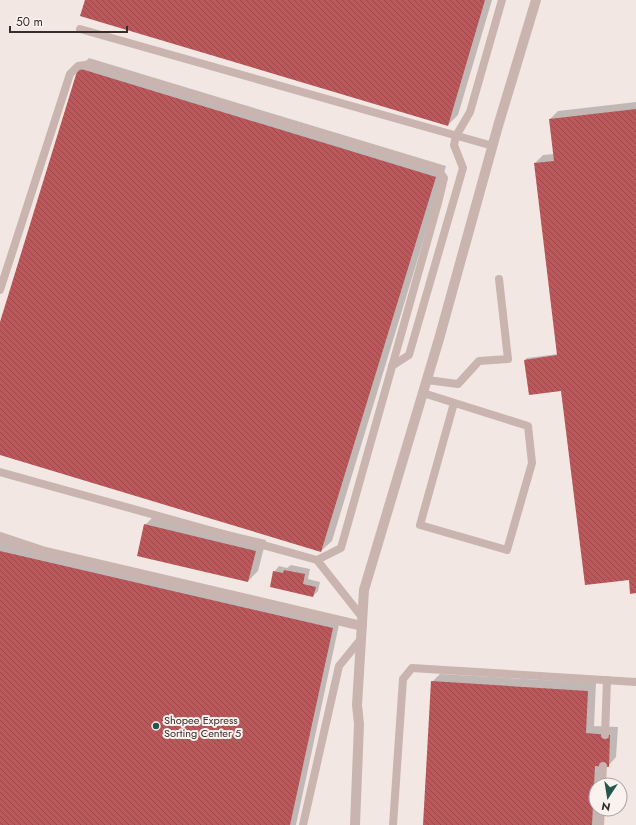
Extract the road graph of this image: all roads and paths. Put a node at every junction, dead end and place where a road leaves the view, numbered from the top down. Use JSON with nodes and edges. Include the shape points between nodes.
{"nodes":[{"id":1,"x":502,"y":0,"type":"edge"},
{"id":2,"x":536,"y":0,"type":"edge"},
{"id":3,"x":80,"y":29,"type":"dead end"},
{"id":4,"x":456,"y":136,"type":"junction"},
{"id":5,"x":492,"y":146,"type":"junction"},
{"id":6,"x":499,"y":279,"type":"dead end"},
{"id":7,"x":0,"y":290,"type":"edge"},
{"id":8,"x":392,"y":366,"type":"junction"},
{"id":9,"x":427,"y":380,"type":"junction"},
{"id":10,"x":423,"y":393,"type":"junction"},
{"id":11,"x":454,"y":403,"type":"junction"},
{"id":12,"x":0,"y":472,"type":"edge"},
{"id":13,"x":0,"y":537,"type":"edge"},
{"id":14,"x":317,"y":560,"type":"junction"},
{"id":15,"x":362,"y":622,"type":"junction"},
{"id":16,"x":361,"y":639,"type":"junction"},
{"id":17,"x":607,"y":680,"type":"junction"},
{"id":18,"x":636,"y":682,"type":"edge"},
{"id":19,"x":605,"y":734,"type":"dead end"},
{"id":20,"x":603,"y":766,"type":"dead end"},
{"id":21,"x":602,"y":777,"type":"edge"},
{"id":22,"x":303,"y":825,"type":"edge"},
{"id":23,"x":355,"y":825,"type":"edge"},
{"id":24,"x":393,"y":825,"type":"edge"}],
"edges":[{"from":1,"to":4,"type":"lane","via":[[470,112]]},
{"from":2,"to":5,"type":"street"},
{"from":3,"to":4,"type":"lane"},
{"from":4,"to":5,"type":"lane"},
{"from":4,"to":8,"type":"lane","via":[[454,145],[463,168],[409,355]]},
{"from":5,"to":9,"type":"street"},
{"from":6,"to":9,"type":"lane","via":[[508,358],[479,361],[458,384]]},
{"from":7,"to":8,"type":"lane","via":[[70,74],[78,66],[92,64],[437,168],[444,178]]},
{"from":8,"to":14,"type":"lane","via":[[341,548]]},
{"from":9,"to":10,"type":"street"},
{"from":10,"to":11,"type":"lane"},
{"from":10,"to":15,"type":"street","via":[[364,590]]},
{"from":11,"to":11,"type":"lane","via":[[420,525],[508,550],[532,463],[528,426]]},
{"from":12,"to":14,"type":"lane"},
{"from":13,"to":15,"type":"street","via":[[42,550]]},
{"from":14,"to":15,"type":"lane"},
{"from":15,"to":16,"type":"street"},
{"from":16,"to":22,"type":"lane","via":[[339,666]]},
{"from":16,"to":23,"type":"street","via":[[356,705],[359,724]]},
{"from":17,"to":18,"type":"lane"},
{"from":17,"to":19,"type":"lane"},
{"from":17,"to":24,"type":"lane","via":[[412,668],[404,679]]},
{"from":20,"to":21,"type":"lane"}]}
